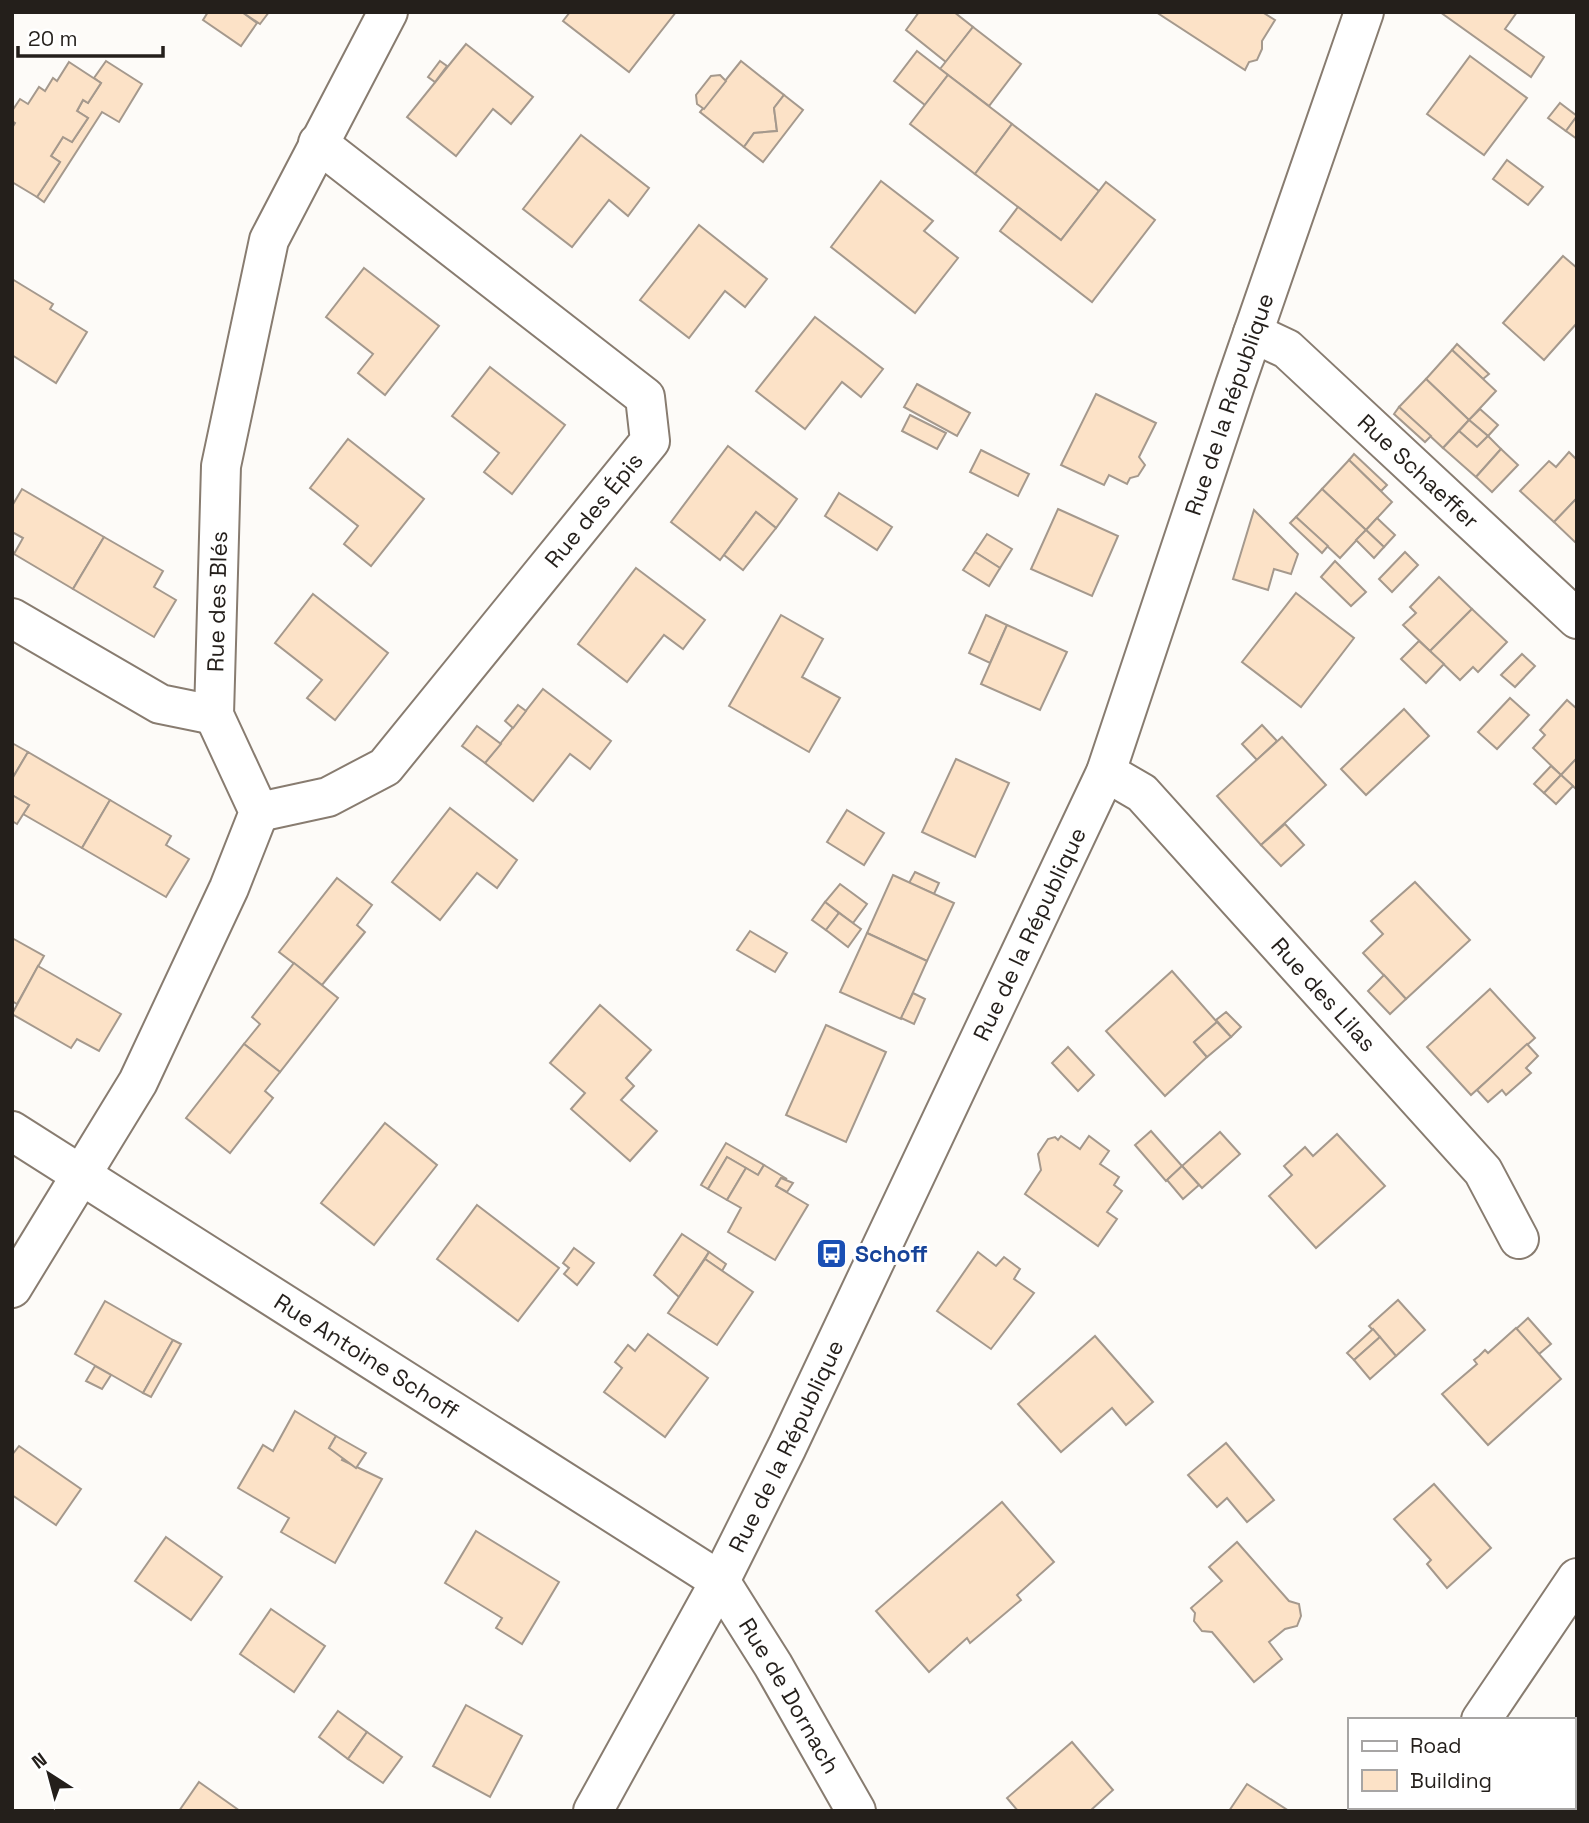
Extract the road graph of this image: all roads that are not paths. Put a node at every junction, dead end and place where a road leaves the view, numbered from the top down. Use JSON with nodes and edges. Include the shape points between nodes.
{"nodes":[{"id":1,"x":388,"y":12,"type":"edge"},
{"id":2,"x":1364,"y":12,"type":"edge"},
{"id":3,"x":318,"y":143,"type":"junction"},
{"id":4,"x":1253,"y":333,"type":"junction"},
{"id":5,"x":12,"y":618,"type":"edge"},
{"id":6,"x":1577,"y":619,"type":"edge"},
{"id":7,"x":214,"y":715,"type":"junction"},
{"id":8,"x":1106,"y":772,"type":"junction"},
{"id":9,"x":259,"y":812,"type":"junction"},
{"id":10,"x":12,"y":1131,"type":"edge"},
{"id":11,"x":82,"y":1175,"type":"junction"},
{"id":12,"x":1519,"y":1239,"type":"dead end"},
{"id":13,"x":12,"y":1288,"type":"edge"},
{"id":14,"x":1577,"y":1578,"type":"edge"},
{"id":15,"x":720,"y":1581,"type":"junction"},
{"id":16,"x":1482,"y":1718,"type":"edge"},
{"id":17,"x":593,"y":1811,"type":"edge"},
{"id":18,"x":856,"y":1811,"type":"edge"}],
"edges":[{"from":1,"to":3,"type":"street","name":"Rue des Blés"},
{"from":2,"to":4,"type":"street","name":"Rue de la République"},
{"from":3,"to":7,"type":"street","name":"Rue des Blés","via":[[269,240],[222,466]]},
{"from":3,"to":9,"type":"street","name":"Rue des Épis","via":[[645,397],[650,441],[385,767],[328,797]]},
{"from":4,"to":6,"type":"street","name":"Rue Schaeffer","via":[[1287,349]]},
{"from":4,"to":8,"type":"street","name":"Rue de la République"},
{"from":5,"to":7,"type":"street","via":[[160,704]]},
{"from":7,"to":9,"type":"street","name":"Rue des Blés"},
{"from":8,"to":12,"type":"street","name":"Rue des Lilas","via":[[1142,793],[1483,1171]]},
{"from":8,"to":15,"type":"street","name":"Rue de la République"},
{"from":9,"to":11,"type":"street","via":[[229,888],[138,1082]]},
{"from":10,"to":11,"type":"street","name":"Rue Antoine Schoff"},
{"from":11,"to":13,"type":"street"},
{"from":11,"to":15,"type":"street","name":"Rue Antoine Schoff"},
{"from":14,"to":16,"type":"street"},
{"from":15,"to":17,"type":"street","name":"Rue de la République"},
{"from":15,"to":18,"type":"street","name":"Rue de Dornach"}]}
